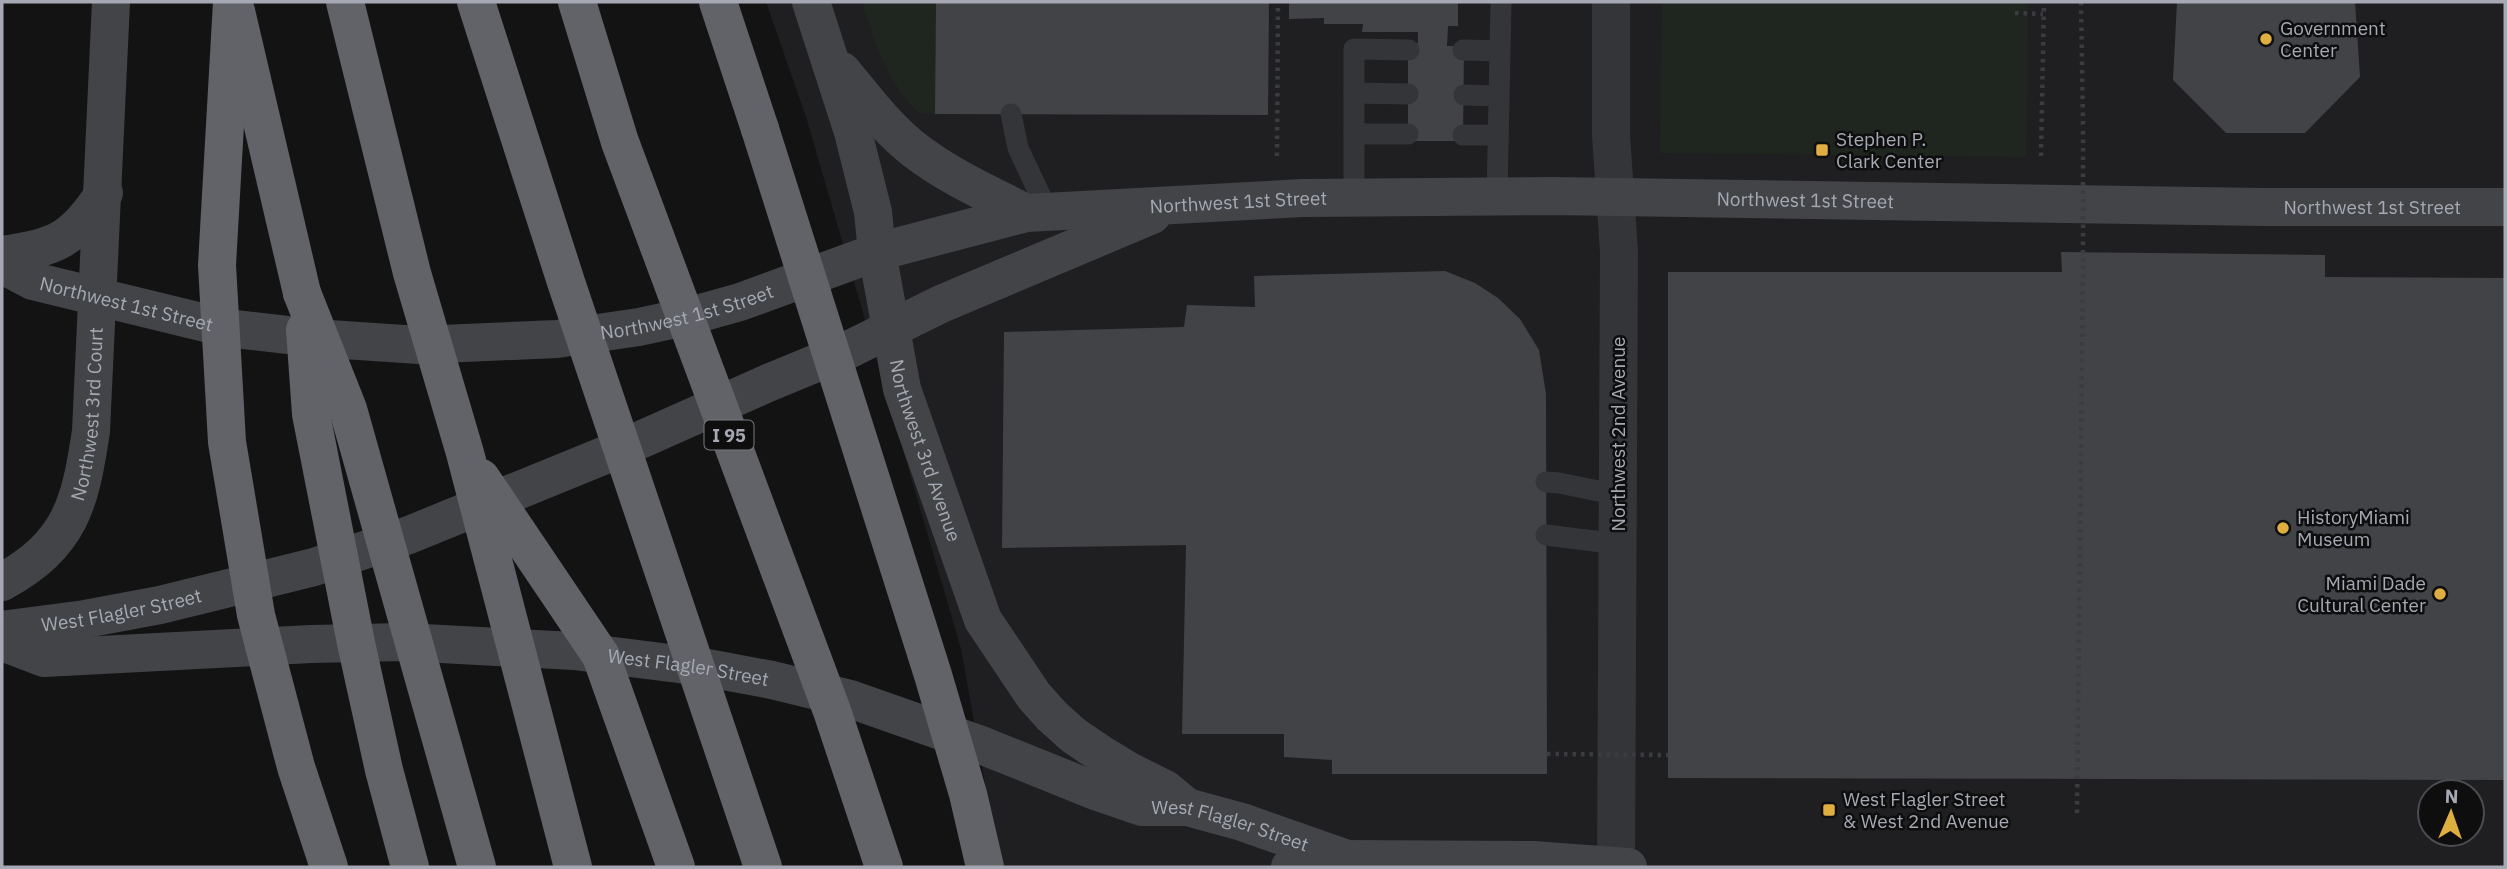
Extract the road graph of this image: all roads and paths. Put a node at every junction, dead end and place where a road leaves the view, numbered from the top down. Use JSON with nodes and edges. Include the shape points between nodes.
{"nodes":[{"id":1,"x":111,"y":2,"type":"edge"},
{"id":2,"x":233,"y":2,"type":"edge"},
{"id":3,"x":345,"y":2,"type":"edge"},
{"id":4,"x":476,"y":2,"type":"edge"},
{"id":5,"x":577,"y":2,"type":"edge"},
{"id":6,"x":718,"y":2,"type":"edge"},
{"id":7,"x":811,"y":2,"type":"edge"},
{"id":8,"x":1278,"y":2,"type":"edge"},
{"id":9,"x":1501,"y":2,"type":"edge"},
{"id":10,"x":1611,"y":2,"type":"edge"},
{"id":11,"x":2044,"y":2,"type":"edge"},
{"id":12,"x":2081,"y":2,"type":"edge"},
{"id":13,"x":2015,"y":13,"type":"dead end"},
{"id":14,"x":2043,"y":14,"type":"junction"},
{"id":15,"x":1409,"y":50,"type":"dead end"},
{"id":16,"x":1463,"y":50,"type":"dead end"},
{"id":17,"x":1500,"y":51,"type":"junction"},
{"id":18,"x":827,"y":53,"type":"junction"},
{"id":19,"x":1354,"y":93,"type":"junction"},
{"id":20,"x":1408,"y":94,"type":"dead end"},
{"id":21,"x":1464,"y":95,"type":"dead end"},
{"id":22,"x":1499,"y":96,"type":"junction"},
{"id":23,"x":1011,"y":114,"type":"dead end"},
{"id":24,"x":1354,"y":134,"type":"junction"},
{"id":25,"x":1408,"y":134,"type":"dead end"},
{"id":26,"x":1463,"y":135,"type":"dead end"},
{"id":27,"x":1498,"y":135,"type":"junction"},
{"id":28,"x":1277,"y":156,"type":"dead end"},
{"id":29,"x":2041,"y":156,"type":"dead end"},
{"id":30,"x":104,"y":193,"type":"junction"},
{"id":31,"x":1615,"y":196,"type":"junction"},
{"id":32,"x":1497,"y":197,"type":"junction"},
{"id":33,"x":1354,"y":198,"type":"junction"},
{"id":34,"x":1173,"y":206,"type":"junction"},
{"id":35,"x":2505,"y":208,"type":"edge"},
{"id":36,"x":1037,"y":213,"type":"junction"},
{"id":37,"x":877,"y":252,"type":"junction"},
{"id":38,"x":2,"y":254,"type":"edge"},
{"id":39,"x":2,"y":265,"type":"edge"},
{"id":40,"x":302,"y":293,"type":"junction"},
{"id":41,"x":98,"y":297,"type":"junction"},
{"id":42,"x":891,"y":329,"type":"junction"},
{"id":43,"x":464,"y":453,"type":"junction"},
{"id":44,"x":1546,"y":482,"type":"dead end"},
{"id":45,"x":1618,"y":495,"type":"junction"},
{"id":46,"x":1546,"y":534,"type":"dead end"},
{"id":47,"x":1618,"y":544,"type":"junction"},
{"id":48,"x":2,"y":582,"type":"edge"},
{"id":49,"x":2,"y":630,"type":"edge"},
{"id":50,"x":2,"y":642,"type":"edge"},
{"id":51,"x":1547,"y":754,"type":"dead end"},
{"id":52,"x":1668,"y":755,"type":"dead end"},
{"id":53,"x":1187,"y":807,"type":"junction"},
{"id":54,"x":2077,"y":813,"type":"dead end"},
{"id":55,"x":1347,"y":863,"type":"edge"},
{"id":56,"x":1416,"y":863,"type":"edge"},
{"id":57,"x":329,"y":867,"type":"edge"},
{"id":58,"x":410,"y":867,"type":"edge"},
{"id":59,"x":477,"y":867,"type":"edge"},
{"id":60,"x":573,"y":867,"type":"edge"},
{"id":61,"x":676,"y":867,"type":"edge"},
{"id":62,"x":763,"y":867,"type":"edge"},
{"id":63,"x":884,"y":867,"type":"edge"},
{"id":64,"x":985,"y":867,"type":"edge"},
{"id":65,"x":1290,"y":867,"type":"edge"},
{"id":66,"x":1620,"y":867,"type":"edge"}],
"edges":[{"from":1,"to":30,"type":"main road","name":"Northwest 3rd Court"},
{"from":2,"to":40,"type":"highway"},
{"from":2,"to":57,"type":"highway","bridge":true,"via":[[217,265],[227,442],[257,615],[296,767]]},
{"from":3,"to":43,"type":"highway","bridge":true,"via":[[412,273]]},
{"from":4,"to":62,"type":"highway","bridge":true},
{"from":5,"to":63,"type":"highway","number":"I 95","bridge":true,"via":[[620,142],[832,711]]},
{"from":6,"to":64,"type":"highway","bridge":true,"via":[[933,675]]},
{"from":7,"to":18,"type":"main road","name":"Northwest 3rd Avenue"},
{"from":8,"to":28,"type":"path"},
{"from":9,"to":17,"type":"lane"},
{"from":10,"to":31,"type":"street","name":"Northwest 2nd Avenue"},
{"from":11,"to":14,"type":"path"},
{"from":12,"to":54,"type":"path","bridge":true},
{"from":13,"to":14,"type":"path"},
{"from":14,"to":29,"type":"path"},
{"from":15,"to":19,"type":"lane","via":[[1354,50]]},
{"from":16,"to":17,"type":"lane"},
{"from":17,"to":22,"type":"lane"},
{"from":18,"to":36,"type":"main road","via":[[877,114],[915,150],[961,180]]},
{"from":18,"to":37,"type":"main road","name":"Northwest 3rd Avenue","via":[[853,132]]},
{"from":19,"to":20,"type":"lane"},
{"from":19,"to":24,"type":"lane"},
{"from":21,"to":22,"type":"lane"},
{"from":22,"to":27,"type":"lane"},
{"from":23,"to":36,"type":"lane"},
{"from":24,"to":25,"type":"lane"},
{"from":24,"to":33,"type":"lane"},
{"from":26,"to":27,"type":"lane"},
{"from":27,"to":32,"type":"lane"},
{"from":30,"to":38,"type":"main road","via":[[89,216],[58,242],[36,251]]},
{"from":30,"to":41,"type":"main road","name":"Northwest 3rd Court"},
{"from":31,"to":32,"type":"main road","name":"Northwest 1st Street"},
{"from":31,"to":35,"type":"main road","name":"Northwest 1st Street"},
{"from":31,"to":45,"type":"street","name":"Northwest 2nd Avenue"},
{"from":32,"to":33,"type":"main road","name":"Northwest 1st Street"},
{"from":33,"to":34,"type":"main road","name":"Northwest 1st Street"},
{"from":34,"to":36,"type":"main road","name":"Northwest 1st Street"},
{"from":34,"to":42,"type":"main road","name":"West Flagler Street"},
{"from":36,"to":37,"type":"main road","name":"Northwest 1st Street"},
{"from":37,"to":41,"type":"main road","name":"Northwest 1st Street","via":[[690,316],[533,342],[419,345],[269,334],[200,323]]},
{"from":37,"to":42,"type":"main road","name":"Northwest 3rd Avenue"},
{"from":39,"to":41,"type":"main road","name":"Northwest 1st Street","via":[[33,281]]},
{"from":40,"to":58,"type":"highway","bridge":true,"via":[[311,414],[384,770]]},
{"from":40,"to":59,"type":"highway","bridge":true,"via":[[348,409]]},
{"from":41,"to":48,"type":"main road","name":"Northwest 3rd Court","via":[[91,431],[75,508],[51,546]]},
{"from":42,"to":49,"type":"main road","name":"West Flagler Street","via":[[503,499],[365,551],[160,605]]},
{"from":42,"to":53,"type":"main road","name":"Northwest 3rd Avenue","via":[[902,389],[983,620],[1052,716],[1092,748],[1165,789]]},
{"from":43,"to":60,"type":"highway","bridge":true},
{"from":43,"to":61,"type":"highway","bridge":true,"via":[[601,656]]},
{"from":44,"to":45,"type":"lane"},
{"from":45,"to":47,"type":"street","name":"Northwest 2nd Avenue"},
{"from":46,"to":47,"type":"lane"},
{"from":47,"to":66,"type":"street","name":"Northwest 2nd Avenue"},
{"from":50,"to":53,"type":"main road","name":"West Flagler Street","via":[[44,657],[404,642],[638,657],[850,699],[1098,793],[1142,807]]},
{"from":51,"to":52,"type":"path","bridge":true},
{"from":53,"to":55,"type":"main road","name":"West Flagler Street","via":[[1242,822]]},
{"from":55,"to":56,"type":"main road","name":"West Flagler Street"},
{"from":55,"to":65,"type":"main road","name":"West Flagler Street"},
{"from":56,"to":66,"type":"main road","name":"West Flagler Street","via":[[1533,860]]}]}
